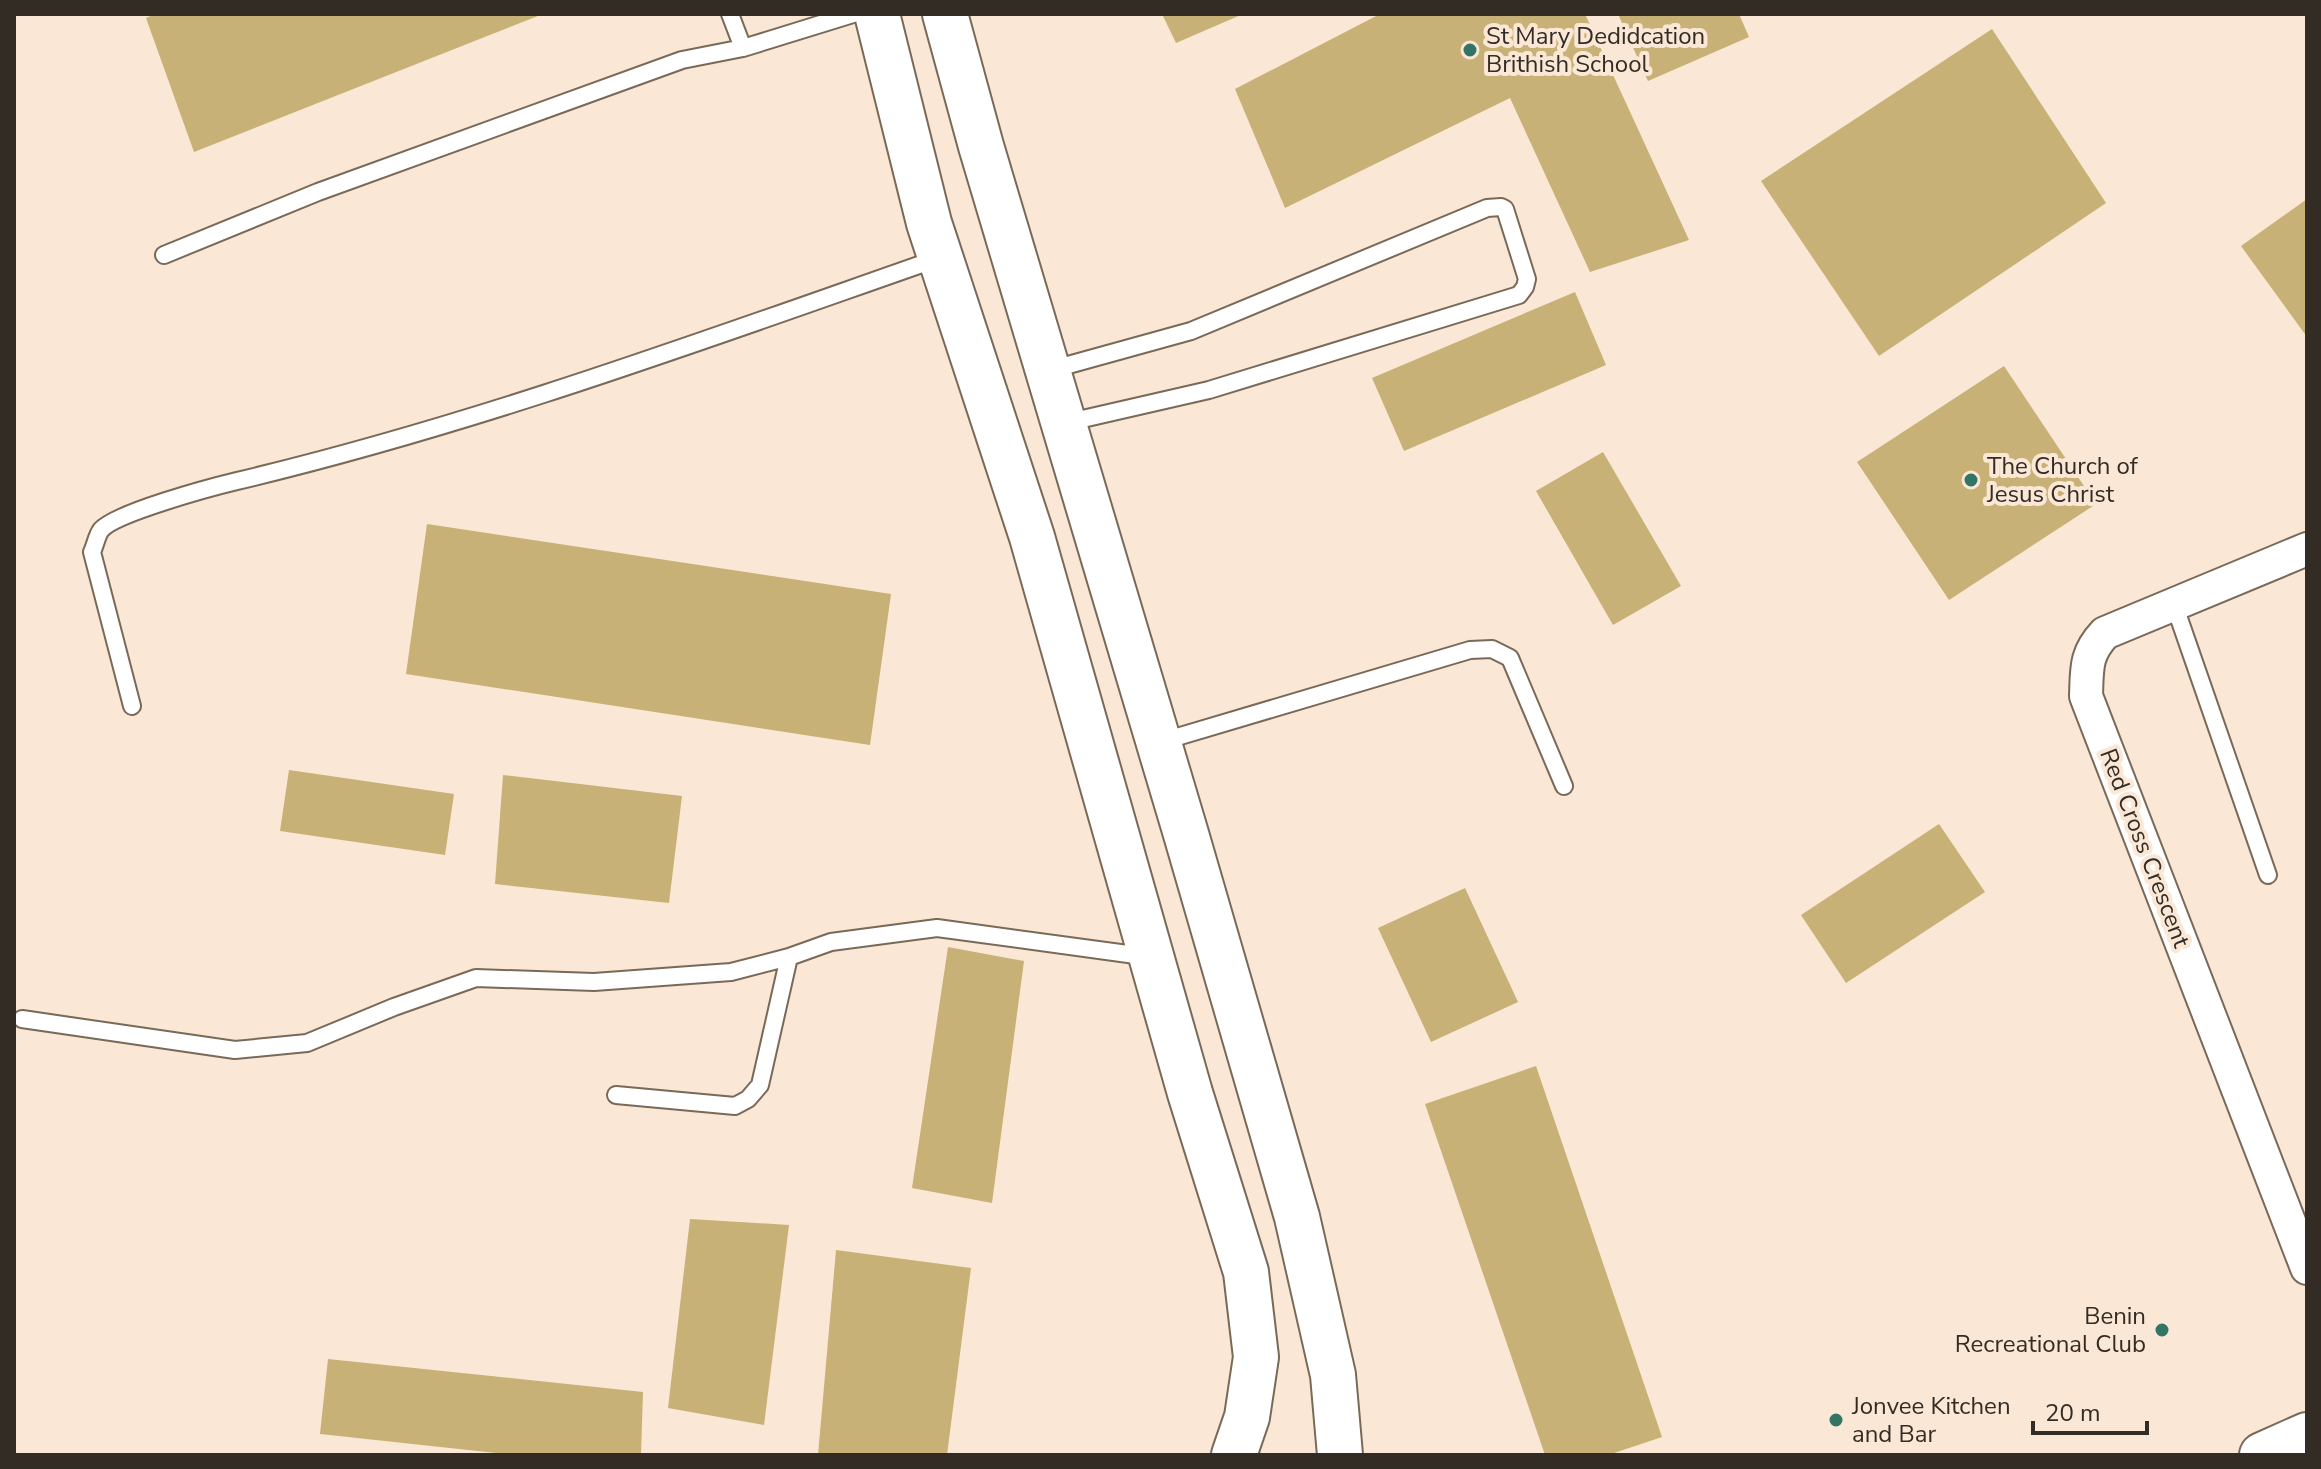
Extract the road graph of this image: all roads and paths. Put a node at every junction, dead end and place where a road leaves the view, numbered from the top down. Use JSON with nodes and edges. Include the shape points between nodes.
{"nodes":[{"id":1,"x":730,"y":14,"type":"edge"},
{"id":2,"x":853,"y":14,"type":"edge"},
{"id":3,"x":877,"y":14,"type":"edge"},
{"id":4,"x":945,"y":14,"type":"edge"},
{"id":5,"x":825,"y":18,"type":"edge"},
{"id":6,"x":743,"y":48,"type":"junction"},
{"id":7,"x":164,"y":255,"type":"dead end"},
{"id":8,"x":941,"y":257,"type":"junction"},
{"id":9,"x":1048,"y":371,"type":"junction"},
{"id":10,"x":1063,"y":423,"type":"junction"},
{"id":11,"x":2307,"y":549,"type":"edge"},
{"id":12,"x":2174,"y":604,"type":"junction"},
{"id":13,"x":132,"y":706,"type":"dead end"},
{"id":14,"x":1159,"y":742,"type":"junction"},
{"id":15,"x":1564,"y":786,"type":"dead end"},
{"id":16,"x":2268,"y":875,"type":"dead end"},
{"id":17,"x":789,"y":957,"type":"junction"},
{"id":18,"x":1151,"y":957,"type":"junction"},
{"id":19,"x":22,"y":1019,"type":"dead end"},
{"id":20,"x":616,"y":1095,"type":"dead end"},
{"id":21,"x":2307,"y":1268,"type":"edge"},
{"id":22,"x":2307,"y":1435,"type":"edge"},
{"id":23,"x":1234,"y":1455,"type":"edge"},
{"id":24,"x":1340,"y":1455,"type":"edge"},
{"id":25,"x":2262,"y":1455,"type":"edge"}],
"edges":[{"from":1,"to":6,"type":"lane"},
{"from":2,"to":5,"type":"lane"},
{"from":3,"to":8,"type":"main road"},
{"from":4,"to":9,"type":"main road"},
{"from":5,"to":6,"type":"lane"},
{"from":6,"to":7,"type":"lane","via":[[682,60],[318,192]]},
{"from":8,"to":13,"type":"lane","via":[[569,387],[426,432],[223,484],[129,514],[101,529],[92,552]]},
{"from":8,"to":18,"type":"main road","via":[[1032,537]]},
{"from":9,"to":10,"type":"main road"},
{"from":9,"to":10,"type":"lane","via":[[1191,331],[1496,206],[1505,209],[1527,279],[1519,295],[1209,390]]},
{"from":10,"to":14,"type":"main road"},
{"from":11,"to":12,"type":"street","name":"Red Cross Crescent"},
{"from":12,"to":16,"type":"lane"},
{"from":12,"to":21,"type":"street","name":"Red Cross Crescent","via":[[2105,633],[2093,645],[2086,696]]},
{"from":14,"to":15,"type":"lane","via":[[1470,650],[1492,649],[1510,658]]},
{"from":14,"to":24,"type":"main road","via":[[1297,1217],[1333,1375]]},
{"from":17,"to":18,"type":"lane","via":[[831,942],[937,928]]},
{"from":17,"to":19,"type":"lane","via":[[731,972],[594,982],[476,978],[307,1043],[235,1050]]},
{"from":17,"to":20,"type":"lane","via":[[760,1085],[748,1099],[735,1106]]},
{"from":18,"to":23,"type":"main road","via":[[1246,1272],[1256,1357],[1247,1417]]},
{"from":22,"to":25,"type":"main road"}]}
